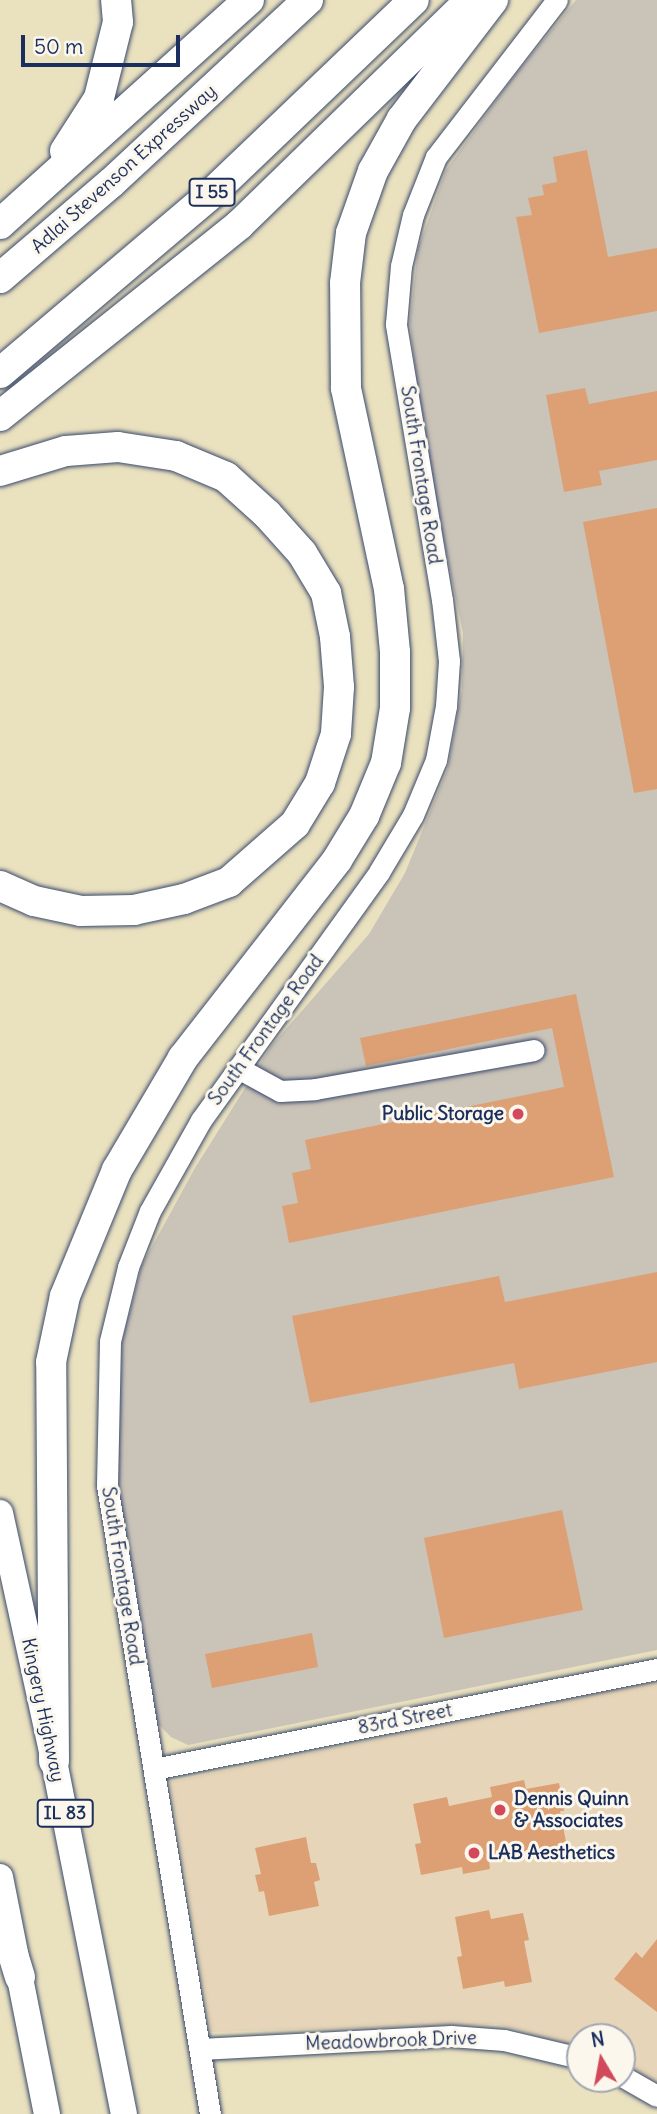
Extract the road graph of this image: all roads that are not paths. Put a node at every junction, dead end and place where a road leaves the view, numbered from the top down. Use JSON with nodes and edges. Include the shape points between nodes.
{"nodes":[{"id":1,"x":116,"y":0,"type":"edge"},
{"id":2,"x":249,"y":0,"type":"edge"},
{"id":3,"x":308,"y":0,"type":"edge"},
{"id":4,"x":414,"y":0,"type":"edge"},
{"id":5,"x":470,"y":0,"type":"edge"},
{"id":6,"x":493,"y":0,"type":"edge"},
{"id":7,"x":556,"y":0,"type":"edge"},
{"id":8,"x":0,"y":222,"type":"edge"},
{"id":9,"x":0,"y":278,"type":"edge"},
{"id":10,"x":0,"y":373,"type":"edge"},
{"id":11,"x":0,"y":416,"type":"edge"},
{"id":12,"x":0,"y":471,"type":"edge"},
{"id":13,"x":0,"y":886,"type":"edge"},
{"id":14,"x":534,"y":1050,"type":"dead end"},
{"id":15,"x":239,"y":1068,"type":"junction"},
{"id":16,"x":0,"y":1513,"type":"edge"},
{"id":17,"x":657,"y":1669,"type":"edge"},
{"id":18,"x":54,"y":1761,"type":"junction"},
{"id":19,"x":153,"y":1769,"type":"junction"},
{"id":20,"x":0,"y":1877,"type":"edge"},
{"id":21,"x":0,"y":1912,"type":"edge"},
{"id":22,"x":20,"y":1977,"type":"junction"},
{"id":23,"x":200,"y":2049,"type":"junction"},
{"id":24,"x":566,"y":2055,"type":"edge"},
{"id":25,"x":636,"y":2084,"type":"edge"},
{"id":26,"x":657,"y":2096,"type":"edge"},
{"id":27,"x":47,"y":2114,"type":"edge"},
{"id":28,"x":124,"y":2114,"type":"edge"},
{"id":29,"x":210,"y":2114,"type":"edge"}],
"edges":[{"from":1,"to":8,"type":"highway","via":[[118,22],[99,98],[72,144]]},
{"from":2,"to":8,"type":"highway"},
{"from":3,"to":9,"type":"highway","name":"Adlai Stevenson Expressway","via":[[111,183]]},
{"from":4,"to":10,"type":"highway","number":"I 55","via":[[212,192]]},
{"from":5,"to":11,"type":"highway","via":[[239,225]]},
{"from":6,"to":18,"type":"highway","via":[[402,119],[373,171],[351,233],[345,283],[346,388],[389,589],[395,652],[395,708],[386,763],[364,816],[337,860],[183,1058],[117,1170],[65,1296],[51,1362]]},
{"from":7,"to":15,"type":"street","name":"South Frontage Road","via":[[436,157],[412,215],[401,266],[396,324],[449,661],[436,760],[413,815],[379,873]]},
{"from":12,"to":13,"type":"highway","via":[[66,451],[118,447],[176,456],[226,477],[302,553],[326,593],[339,687],[336,734],[320,783],[295,824],[229,882],[184,899],[134,910],[95,911],[34,901]]},
{"from":14,"to":15,"type":"street","via":[[280,1091]]},
{"from":15,"to":19,"type":"street","name":"South Frontage Road","via":[[201,1121],[150,1211],[128,1266],[110,1341],[107,1485]]},
{"from":16,"to":18,"type":"main road","name":"Kingery Highway","number":"IL 83"},
{"from":17,"to":19,"type":"street","name":"83rd Street"},
{"from":18,"to":28,"type":"main road","name":"Kingery Highway","number":"IL 83"},
{"from":19,"to":23,"type":"street","name":"South Frontage Road"},
{"from":20,"to":22,"type":"main road"},
{"from":21,"to":22,"type":"highway"},
{"from":22,"to":27,"type":"main road"},
{"from":23,"to":24,"type":"street","name":"Meadowbrook Drive","via":[[452,2036],[504,2040]]},
{"from":23,"to":29,"type":"street","name":"South Frontage Road"},
{"from":25,"to":26,"type":"street"}]}
